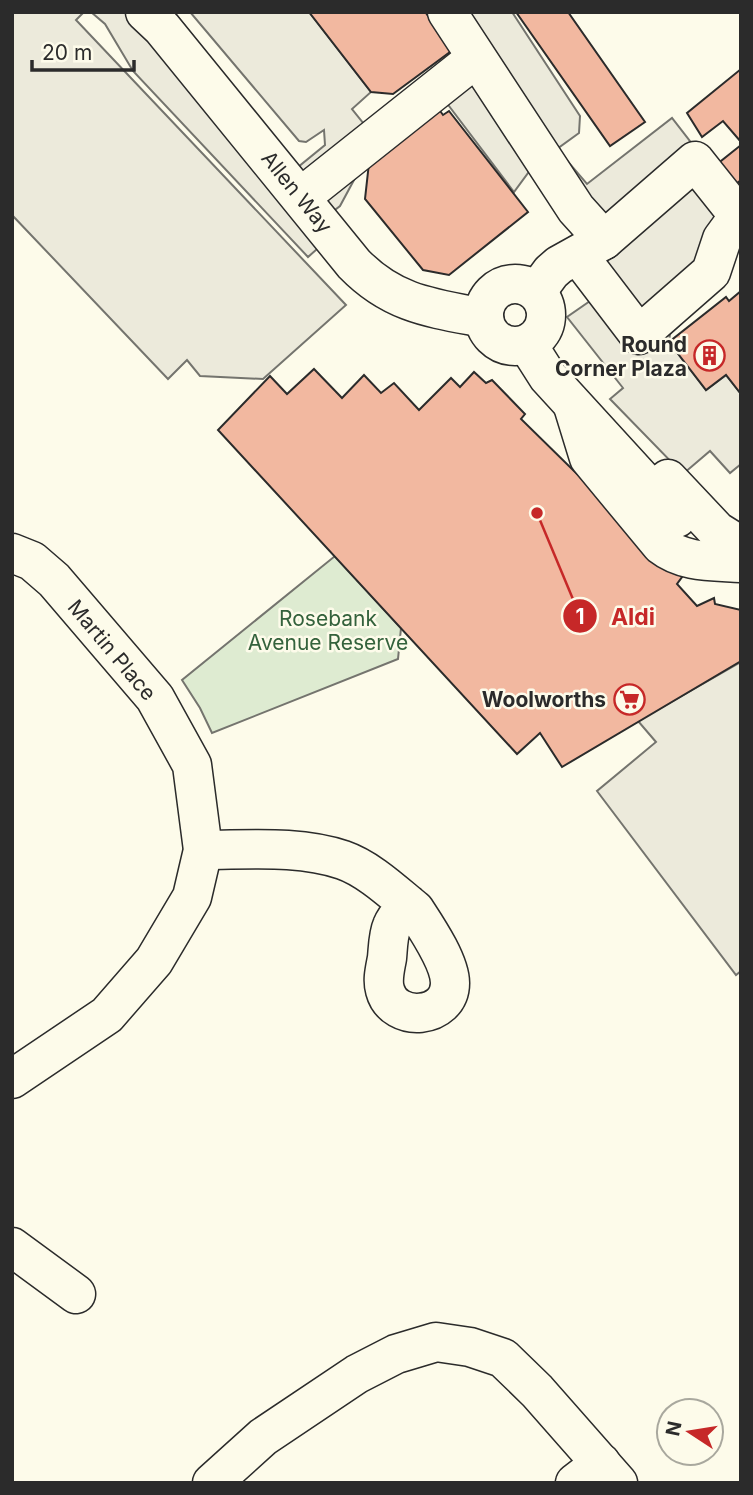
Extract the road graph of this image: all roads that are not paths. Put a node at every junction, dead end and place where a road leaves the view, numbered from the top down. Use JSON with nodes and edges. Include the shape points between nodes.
{"nodes":[{"id":1,"x":145,"y":12,"type":"edge"},
{"id":2,"x":447,"y":12,"type":"edge"},
{"id":3,"x":476,"y":58,"type":"junction"},
{"id":4,"x":302,"y":197,"type":"junction"},
{"id":5,"x":739,"y":214,"type":"edge"},
{"id":6,"x":591,"y":248,"type":"junction"},
{"id":7,"x":537,"y":291,"type":"junction"},
{"id":8,"x":484,"y":318,"type":"junction"},
{"id":9,"x":527,"y":344,"type":"junction"},
{"id":10,"x":573,"y":406,"type":"junction"},
{"id":11,"x":677,"y":518,"type":"dead end"},
{"id":12,"x":741,"y":546,"type":"edge"},
{"id":13,"x":12,"y":553,"type":"edge"},
{"id":14,"x":741,"y":562,"type":"edge"},
{"id":15,"x":202,"y":850,"type":"junction"},
{"id":16,"x":408,"y":904,"type":"dead end"},
{"id":17,"x":12,"y":1079,"type":"edge"},
{"id":18,"x":12,"y":1247,"type":"edge"},
{"id":19,"x":76,"y":1294,"type":"dead end"},
{"id":20,"x":598,"y":1476,"type":"edge"},
{"id":21,"x":212,"y":1483,"type":"edge"}],
"edges":[{"from":1,"to":4,"type":"street","name":"Allen Way"},
{"from":2,"to":3,"type":"street"},
{"from":3,"to":4,"type":"street"},
{"from":3,"to":6,"type":"street","via":[[576,209]]},
{"from":4,"to":8,"type":"street","name":"Allen Way","via":[[354,264],[381,288],[401,299]]},
{"from":5,"to":6,"type":"street","via":[[695,161]]},
{"from":5,"to":6,"type":"street","via":[[722,239],[711,272],[639,335]]},
{"from":6,"to":7,"type":"street","via":[[551,272]]},
{"from":7,"to":8,"type":"street","via":[[517,283],[496,289]]},
{"from":7,"to":9,"type":"street","via":[[546,321]]},
{"from":8,"to":9,"type":"street","via":[[499,342]]},
{"from":9,"to":10,"type":"street"},
{"from":10,"to":11,"type":"street"},
{"from":10,"to":12,"type":"street","via":[[624,432],[718,531]]},
{"from":10,"to":14,"type":"street","via":[[589,458],[661,545],[693,560]]},
{"from":13,"to":15,"type":"street","name":"Martin Place","via":[[32,561],[54,580],[155,698],[192,765]]},
{"from":15,"to":16,"type":"street","via":[[302,850],[345,860]]},
{"from":15,"to":17,"type":"street","via":[[192,897],[154,961],[107,1015]]},
{"from":18,"to":19,"type":"street"},
{"from":20,"to":21,"type":"street","via":[[537,1391],[503,1358],[436,1342],[396,1354],[357,1374],[263,1437]]}]}
